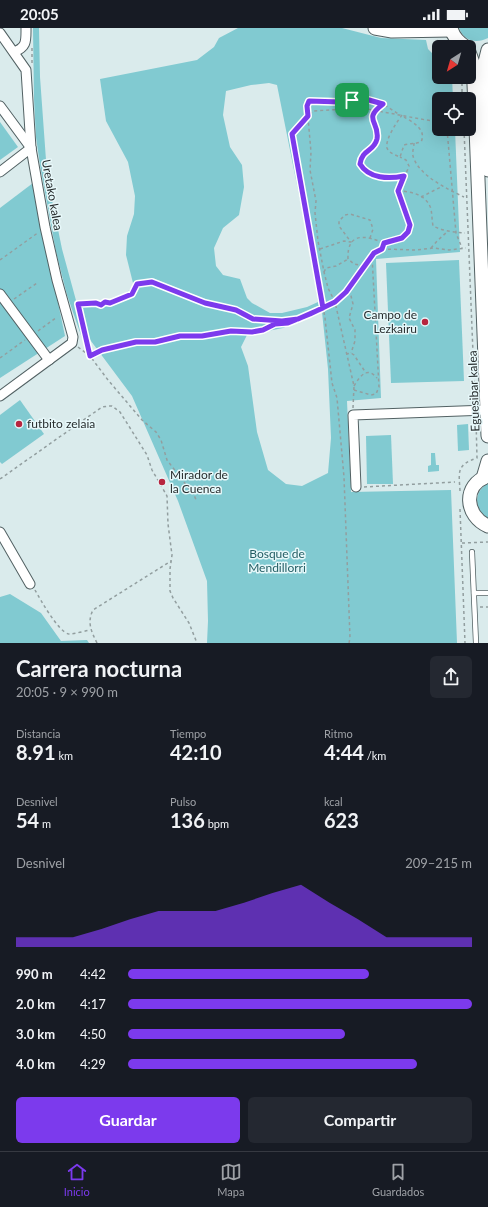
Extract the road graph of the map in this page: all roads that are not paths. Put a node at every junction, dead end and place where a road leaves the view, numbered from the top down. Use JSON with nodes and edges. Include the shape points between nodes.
{"nodes":[{"id":1,"x":26,"y":28,"type":"edge"},
{"id":2,"x":375,"y":28,"type":"edge"},
{"id":3,"x":451,"y":29,"type":"edge"},
{"id":4,"x":0,"y":33,"type":"edge"},
{"id":5,"x":457,"y":40,"type":"edge"},
{"id":6,"x":488,"y":47,"type":"edge"},
{"id":7,"x":476,"y":49,"type":"edge"},
{"id":8,"x":488,"y":50,"type":"edge"},
{"id":9,"x":14,"y":52,"type":"junction"},
{"id":10,"x":474,"y":84,"type":"edge"},
{"id":11,"x":0,"y":106,"type":"edge"},
{"id":12,"x":487,"y":123,"type":"edge"},
{"id":13,"x":31,"y":148,"type":"junction"},
{"id":14,"x":488,"y":170,"type":"edge"},
{"id":15,"x":0,"y":172,"type":"edge"},
{"id":16,"x":0,"y":294,"type":"edge"},
{"id":17,"x":48,"y":360,"type":"junction"},
{"id":18,"x":0,"y":396,"type":"edge"},
{"id":19,"x":481,"y":410,"type":"junction"},
{"id":20,"x":488,"y":436,"type":"edge"},
{"id":21,"x":488,"y":461,"type":"edge"},
{"id":22,"x":486,"y":477,"type":"edge"},
{"id":23,"x":356,"y":487,"type":"road end"},
{"id":24,"x":488,"y":527,"type":"edge"},
{"id":25,"x":0,"y":532,"type":"edge"},
{"id":26,"x":472,"y":552,"type":"dead end"},
{"id":27,"x":30,"y":584,"type":"road end"},
{"id":28,"x":488,"y":592,"type":"edge"},
{"id":29,"x":474,"y":593,"type":"junction"},
{"id":30,"x":476,"y":643,"type":"edge"}],
"edges":[{"from":1,"to":9,"type":"street","via":[[25,44],[21,50]]},
{"from":2,"to":3,"type":"street","via":[[392,31]]},
{"from":3,"to":5,"type":"street"},
{"from":4,"to":9,"type":"street","name":"Uretako kalea"},
{"from":6,"to":7,"type":"street"},
{"from":8,"to":12,"type":"street","via":[[485,62]]},
{"from":9,"to":13,"type":"street","name":"Uretako kalea","via":[[26,70]]},
{"from":10,"to":19,"type":"street","name":"Eguesibar kalea"},
{"from":11,"to":13,"type":"street"},
{"from":12,"to":14,"type":"street"},
{"from":13,"to":15,"type":"street"},
{"from":13,"to":17,"type":"street","name":"Uretako kalea","via":[[45,227],[73,337],[72,343]]},
{"from":16,"to":17,"type":"street"},
{"from":17,"to":18,"type":"street"},
{"from":19,"to":20,"type":"street","name":"Eguesibar kalea"},
{"from":19,"to":23,"type":"street","via":[[353,415]]},
{"from":21,"to":22,"type":"street"},
{"from":22,"to":24,"type":"street","via":[[476,483],[470,503],[474,515]]},
{"from":25,"to":27,"type":"street"},
{"from":26,"to":29,"type":"lane"},
{"from":28,"to":29,"type":"lane"},
{"from":29,"to":30,"type":"lane"}]}
